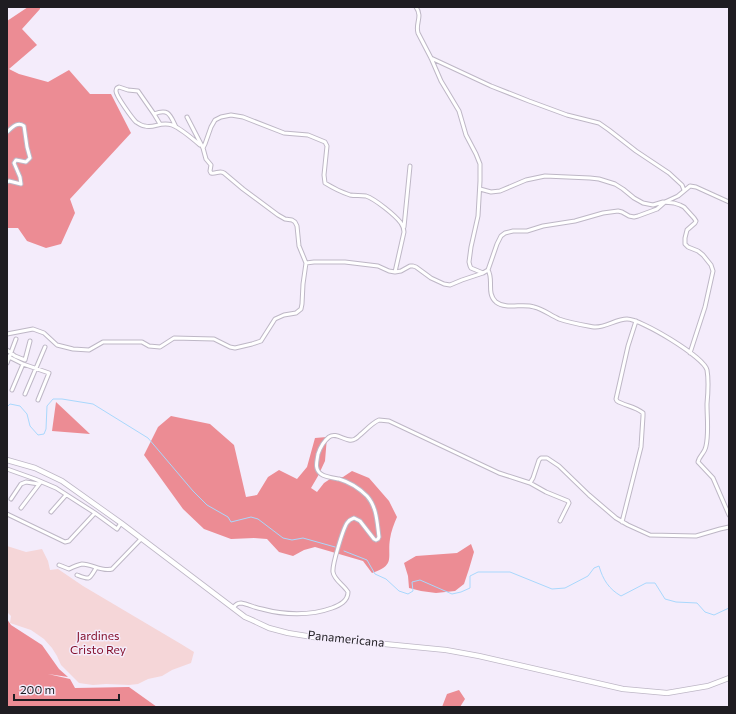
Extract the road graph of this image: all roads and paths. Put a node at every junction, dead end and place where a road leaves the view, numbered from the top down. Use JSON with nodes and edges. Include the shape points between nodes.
{"nodes":[{"id":1,"x":416,"y":7,"type":"edge"},
{"id":2,"x":431,"y":58,"type":"junction"},
{"id":3,"x":154,"y":114,"type":"junction"},
{"id":4,"x":187,"y":117,"type":"dead end"},
{"id":5,"x":160,"y":124,"type":"junction"},
{"id":6,"x":176,"y":127,"type":"junction"},
{"id":7,"x":7,"y":132,"type":"edge"},
{"id":8,"x":202,"y":148,"type":"junction"},
{"id":9,"x":410,"y":166,"type":"dead end"},
{"id":10,"x":7,"y":182,"type":"edge"},
{"id":11,"x":480,"y":189,"type":"junction"},
{"id":12,"x":684,"y":190,"type":"junction"},
{"id":13,"x":665,"y":202,"type":"junction"},
{"id":14,"x":729,"y":202,"type":"edge"},
{"id":15,"x":404,"y":227,"type":"junction"},
{"id":16,"x":306,"y":264,"type":"junction"},
{"id":17,"x":488,"y":270,"type":"junction"},
{"id":18,"x":395,"y":272,"type":"junction"},
{"id":19,"x":483,"y":273,"type":"junction"},
{"id":20,"x":636,"y":321,"type":"junction"},
{"id":21,"x":7,"y":334,"type":"edge"},
{"id":22,"x":16,"y":339,"type":"dead end"},
{"id":23,"x":30,"y":341,"type":"dead end"},
{"id":24,"x":45,"y":347,"type":"dead end"},
{"id":25,"x":7,"y":350,"type":"edge"},
{"id":26,"x":690,"y":353,"type":"junction"},
{"id":27,"x":9,"y":355,"type":"edge"},
{"id":28,"x":7,"y":363,"type":"edge"},
{"id":29,"x":23,"y":364,"type":"junction"},
{"id":30,"x":36,"y":369,"type":"junction"},
{"id":31,"x":12,"y":390,"type":"dead end"},
{"id":32,"x":25,"y":394,"type":"dead end"},
{"id":33,"x":38,"y":400,"type":"dead end"},
{"id":34,"x":7,"y":460,"type":"edge"},
{"id":35,"x":7,"y":469,"type":"edge"},
{"id":36,"x":40,"y":483,"type":"junction"},
{"id":37,"x":530,"y":483,"type":"junction"},
{"id":38,"x":66,"y":495,"type":"junction"},
{"id":39,"x":11,"y":499,"type":"dead end"},
{"id":40,"x":21,"y":508,"type":"dead end"},
{"id":41,"x":51,"y":512,"type":"dead end"},
{"id":42,"x":95,"y":513,"type":"junction"},
{"id":43,"x":7,"y":514,"type":"edge"},
{"id":44,"x":729,"y":515,"type":"edge"},
{"id":45,"x":560,"y":521,"type":"dead end"},
{"id":46,"x":622,"y":522,"type":"junction"},
{"id":47,"x":121,"y":523,"type":"junction"},
{"id":48,"x":729,"y":527,"type":"edge"},
{"id":49,"x":141,"y":539,"type":"junction"},
{"id":50,"x":59,"y":565,"type":"dead end"},
{"id":51,"x":96,"y":568,"type":"junction"},
{"id":52,"x":77,"y":574,"type":"dead end"},
{"id":53,"x":233,"y":608,"type":"junction"},
{"id":54,"x":729,"y":678,"type":"edge"}],
"edges":[{"from":1,"to":2,"type":"street","via":[[420,16],[418,33]]},
{"from":2,"to":11,"type":"street","via":[[459,111],[466,135],[480,164]]},
{"from":2,"to":12,"type":"street","via":[[529,101],[575,118],[599,123],[669,173],[682,184]]},
{"from":3,"to":5,"type":"street"},
{"from":3,"to":5,"type":"street","via":[[138,91],[117,88],[118,96],[136,122],[147,127]]},
{"from":3,"to":6,"type":"street","via":[[162,111],[170,114]]},
{"from":4,"to":8,"type":"street"},
{"from":5,"to":6,"type":"street"},
{"from":6,"to":8,"type":"street"},
{"from":7,"to":10,"type":"street","via":[[15,125],[24,126],[30,158],[26,162],[16,160],[14,163],[21,184]]},
{"from":8,"to":15,"type":"street","via":[[215,120],[231,116],[243,117],[284,133],[304,134],[322,140],[327,146],[325,183],[375,201]]},
{"from":8,"to":16,"type":"street","via":[[211,165],[211,173],[224,173],[278,215],[295,222],[298,226],[299,246]]},
{"from":9,"to":15,"type":"street"},
{"from":11,"to":13,"type":"street","via":[[500,191],[522,181],[545,176],[585,178],[616,184],[636,200],[649,205]]},
{"from":11,"to":19,"type":"street","via":[[469,262],[471,268]]},
{"from":12,"to":13,"type":"street"},
{"from":12,"to":14,"type":"street","via":[[694,186]]},
{"from":13,"to":17,"type":"street","via":[[654,210],[634,217],[618,211],[527,231],[506,232],[497,244]]},
{"from":13,"to":26,"type":"street","via":[[680,205],[694,218],[695,223],[686,232],[685,244],[703,255],[713,269],[705,307]]},
{"from":15,"to":18,"type":"street"},
{"from":16,"to":18,"type":"street","via":[[345,262],[378,266]]},
{"from":16,"to":21,"type":"street","via":[[301,309],[275,319],[261,341],[235,348],[214,339],[174,338],[160,347],[148,346],[142,342],[103,342],[89,350],[57,345],[44,333],[33,329]]},
{"from":17,"to":19,"type":"street"},
{"from":17,"to":20,"type":"street","via":[[492,296],[500,304],[533,306],[563,320],[595,327],[621,319]]},
{"from":18,"to":19,"type":"street","via":[[416,266],[431,278],[450,285]]},
{"from":20,"to":26,"type":"street","via":[[661,333]]},
{"from":20,"to":46,"type":"street","via":[[616,399],[643,413],[641,447]]},
{"from":22,"to":27,"type":"street"},
{"from":23,"to":27,"type":"street","via":[[24,360]]},
{"from":24,"to":30,"type":"street"},
{"from":25,"to":27,"type":"street"},
{"from":26,"to":44,"type":"street","via":[[705,366],[707,374],[707,440],[698,462],[713,478]]},
{"from":27,"to":28,"type":"street"},
{"from":27,"to":29,"type":"street"},
{"from":29,"to":30,"type":"street"},
{"from":29,"to":31,"type":"street"},
{"from":30,"to":32,"type":"street"},
{"from":30,"to":33,"type":"street","via":[[49,373]]},
{"from":34,"to":47,"type":"main road","name":"Panamericana","via":[[35,468],[62,481]]},
{"from":35,"to":36,"type":"street"},
{"from":36,"to":38,"type":"street","via":[[56,488]]},
{"from":36,"to":39,"type":"street","via":[[21,484]]},
{"from":36,"to":40,"type":"street"},
{"from":37,"to":45,"type":"street","via":[[569,502]]},
{"from":37,"to":46,"type":"street","via":[[539,460],[547,458]]},
{"from":37,"to":53,"type":"street","via":[[499,473],[389,421],[376,421],[355,440],[331,436],[319,450],[317,468],[321,474],[341,480],[368,497],[375,510],[379,537],[377,540],[374,539],[357,518],[352,518],[346,524],[333,571],[348,592],[347,597],[337,606],[316,613],[274,612],[242,603],[236,604]]},
{"from":38,"to":41,"type":"street"},
{"from":38,"to":42,"type":"street"},
{"from":42,"to":43,"type":"street","via":[[69,541],[64,542]]},
{"from":42,"to":47,"type":"street","via":[[117,529]]},
{"from":46,"to":48,"type":"street","via":[[654,536],[696,536]]},
{"from":47,"to":49,"type":"main road","name":"Panamericana"},
{"from":49,"to":51,"type":"street","via":[[112,569]]},
{"from":49,"to":53,"type":"main road","name":"Panamericana"},
{"from":50,"to":51,"type":"street","via":[[67,569],[79,564]]},
{"from":51,"to":52,"type":"street","via":[[92,576],[86,579]]},
{"from":53,"to":54,"type":"main road","name":"Panamericana","via":[[245,617],[269,628],[288,633],[472,654],[623,689],[667,693],[708,686]]}]}
